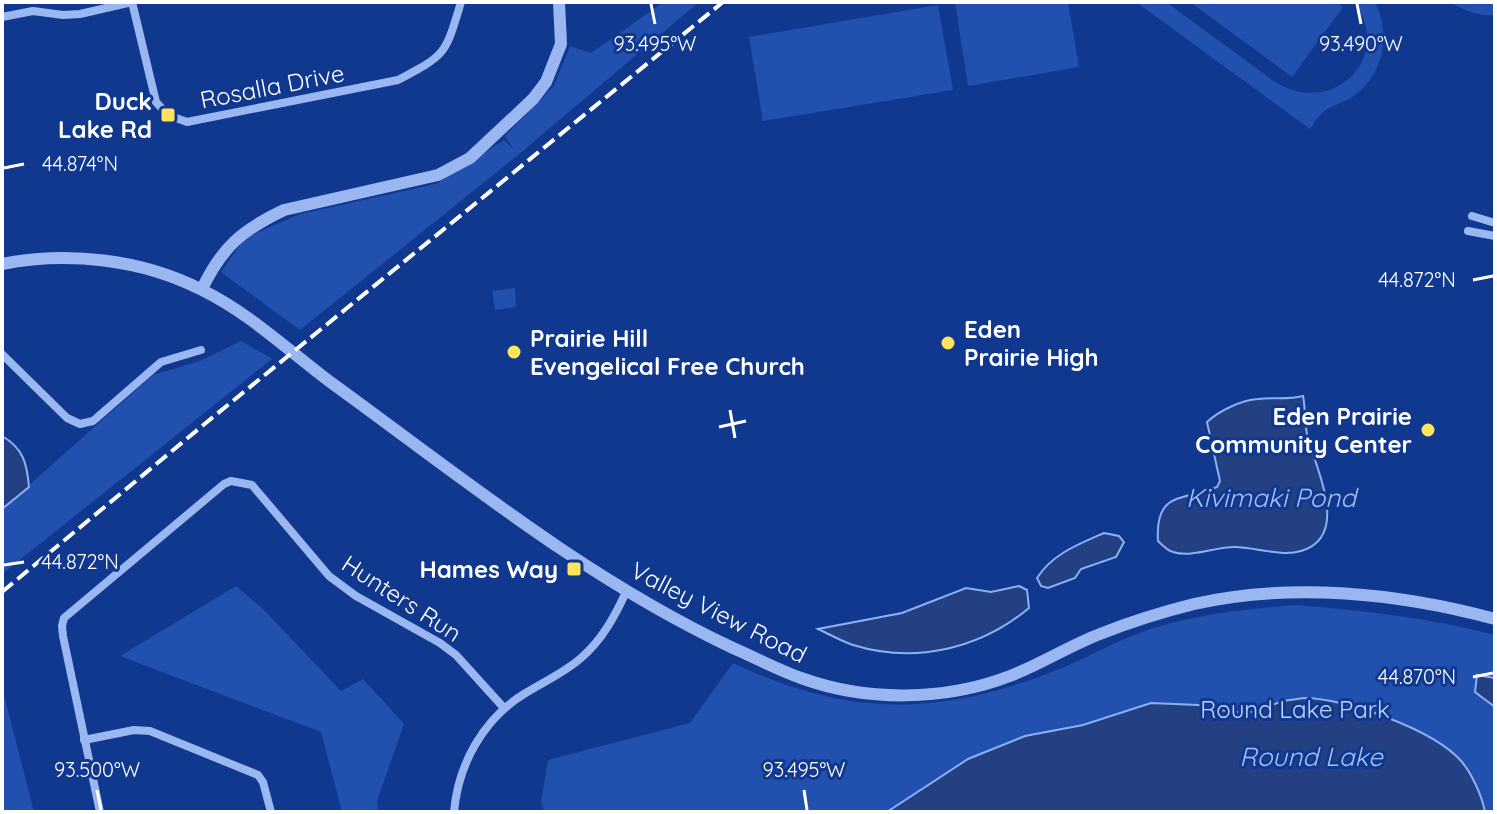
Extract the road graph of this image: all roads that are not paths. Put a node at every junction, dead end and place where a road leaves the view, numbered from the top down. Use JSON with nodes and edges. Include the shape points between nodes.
{"nodes":[{"id":1,"x":132,"y":2,"type":"edge"},
{"id":2,"x":461,"y":2,"type":"edge"},
{"id":3,"x":559,"y":2,"type":"edge"},
{"id":4,"x":2,"y":17,"type":"edge"},
{"id":5,"x":168,"y":115,"type":"junction"},
{"id":6,"x":162,"y":125,"type":"dead end"},
{"id":7,"x":1472,"y":216,"type":"dead end"},
{"id":8,"x":1495,"y":223,"type":"edge"},
{"id":9,"x":1468,"y":231,"type":"dead end"},
{"id":10,"x":1495,"y":236,"type":"edge"},
{"id":11,"x":2,"y":264,"type":"edge"},
{"id":12,"x":202,"y":289,"type":"junction"},
{"id":13,"x":201,"y":350,"type":"dead end"},
{"id":14,"x":2,"y":354,"type":"edge"},
{"id":15,"x":626,"y":592,"type":"junction"},
{"id":16,"x":1495,"y":619,"type":"edge"},
{"id":17,"x":504,"y":708,"type":"junction"},
{"id":18,"x":84,"y":740,"type":"junction"},
{"id":19,"x":100,"y":812,"type":"edge"},
{"id":20,"x":271,"y":812,"type":"edge"},
{"id":21,"x":454,"y":812,"type":"edge"}],
"edges":[{"from":1,"to":4,"type":"street","via":[[80,14],[33,11]]},
{"from":1,"to":5,"type":"street","name":"Rosalla Drive","via":[[156,102]]},
{"from":2,"to":5,"type":"street","name":"Rosalla Drive","via":[[446,49],[398,80],[200,121]]},
{"from":3,"to":12,"type":"street","via":[[561,44],[546,82],[470,158],[438,175],[267,218],[227,246]]},
{"from":5,"to":6,"type":"street"},
{"from":7,"to":8,"type":"street"},
{"from":9,"to":10,"type":"street"},
{"from":11,"to":12,"type":"street","name":"Valley View Road","via":[[74,257],[149,270]]},
{"from":12,"to":15,"type":"street","name":"Valley View Road"},
{"from":13,"to":14,"type":"street","via":[[161,362],[93,421],[80,424],[67,418]]},
{"from":15,"to":16,"type":"street","name":"Valley View Road","via":[[796,677],[853,692],[892,695],[991,682],[1143,618],[1217,599],[1268,593],[1349,594]]},
{"from":15,"to":17,"type":"street","via":[[584,656]]},
{"from":17,"to":18,"type":"street","name":"Hunters Run","via":[[456,655],[329,576],[252,485],[231,481],[64,618]]},
{"from":17,"to":21,"type":"street","via":[[471,750]]},
{"from":18,"to":19,"type":"street","name":"Hunters Run"},
{"from":18,"to":20,"type":"street","via":[[150,731],[258,775]]}]}
